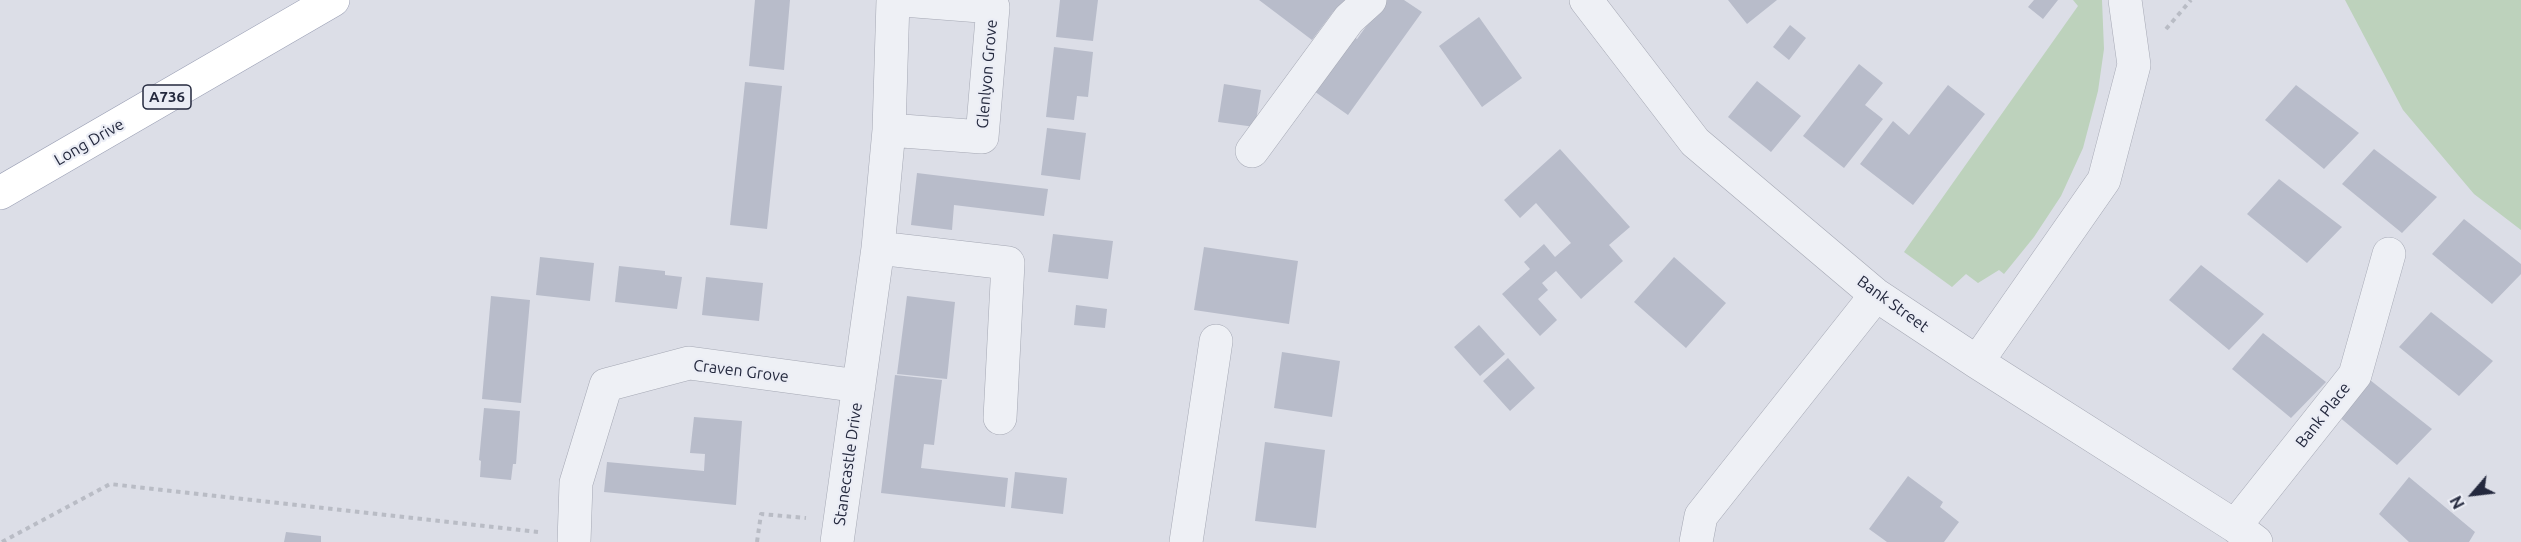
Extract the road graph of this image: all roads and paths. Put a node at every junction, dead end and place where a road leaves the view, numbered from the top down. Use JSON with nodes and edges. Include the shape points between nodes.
{"nodes":[{"id":1,"x":333,"y":0,"type":"edge"},
{"id":2,"x":893,"y":0,"type":"edge"},
{"id":3,"x":903,"y":0,"type":"edge"},
{"id":4,"x":1370,"y":0,"type":"edge"},
{"id":5,"x":1586,"y":0,"type":"edge"},
{"id":6,"x":2125,"y":0,"type":"edge"},
{"id":7,"x":889,"y":130,"type":"junction"},
{"id":8,"x":1252,"y":151,"type":"dead end"},
{"id":9,"x":0,"y":193,"type":"edge"},
{"id":10,"x":878,"y":248,"type":"junction"},
{"id":11,"x":2389,"y":254,"type":"dead end"},
{"id":12,"x":1876,"y":295,"type":"junction"},
{"id":13,"x":1216,"y":341,"type":"dead end"},
{"id":14,"x":1977,"y":362,"type":"junction"},
{"id":15,"x":859,"y":386,"type":"junction"},
{"id":16,"x":1000,"y":418,"type":"dead end"},
{"id":17,"x":838,"y":532,"type":"edge"},
{"id":18,"x":2246,"y":534,"type":"edge"},
{"id":19,"x":574,"y":539,"type":"edge"},
{"id":20,"x":2,"y":542,"type":"edge"},
{"id":21,"x":758,"y":542,"type":"edge"},
{"id":22,"x":1186,"y":542,"type":"edge"},
{"id":23,"x":1696,"y":542,"type":"edge"}],
"edges":[{"from":1,"to":9,"type":"main road","name":"Long Drive","number":"A736"},
{"from":2,"to":7,"type":"street"},
{"from":3,"to":7,"type":"street","name":"Glenlyon Grove","via":[[993,7],[982,137]]},
{"from":4,"to":8,"type":"street","via":[[1349,19]]},
{"from":5,"to":12,"type":"street","name":"Bank Street","via":[[1695,142]]},
{"from":6,"to":14,"type":"street","via":[[2134,65],[2104,180]]},
{"from":7,"to":10,"type":"street"},
{"from":10,"to":15,"type":"street"},
{"from":10,"to":16,"type":"street","via":[[1008,263]]},
{"from":11,"to":18,"type":"street","name":"Bank Place","via":[[2355,375]]},
{"from":12,"to":14,"type":"street","name":"Bank Street"},
{"from":12,"to":23,"type":"street","via":[[1701,516]]},
{"from":13,"to":22,"type":"street"},
{"from":14,"to":18,"type":"street","name":"Bank Street"},
{"from":15,"to":17,"type":"street","name":"Stanecastle Drive"},
{"from":15,"to":19,"type":"street","name":"Craven Grove","via":[[689,363],[606,385],[576,483]]},
{"from":17,"to":21,"type":"path","via":[[760,513]]},
{"from":19,"to":20,"type":"path","via":[[110,484]]}]}
